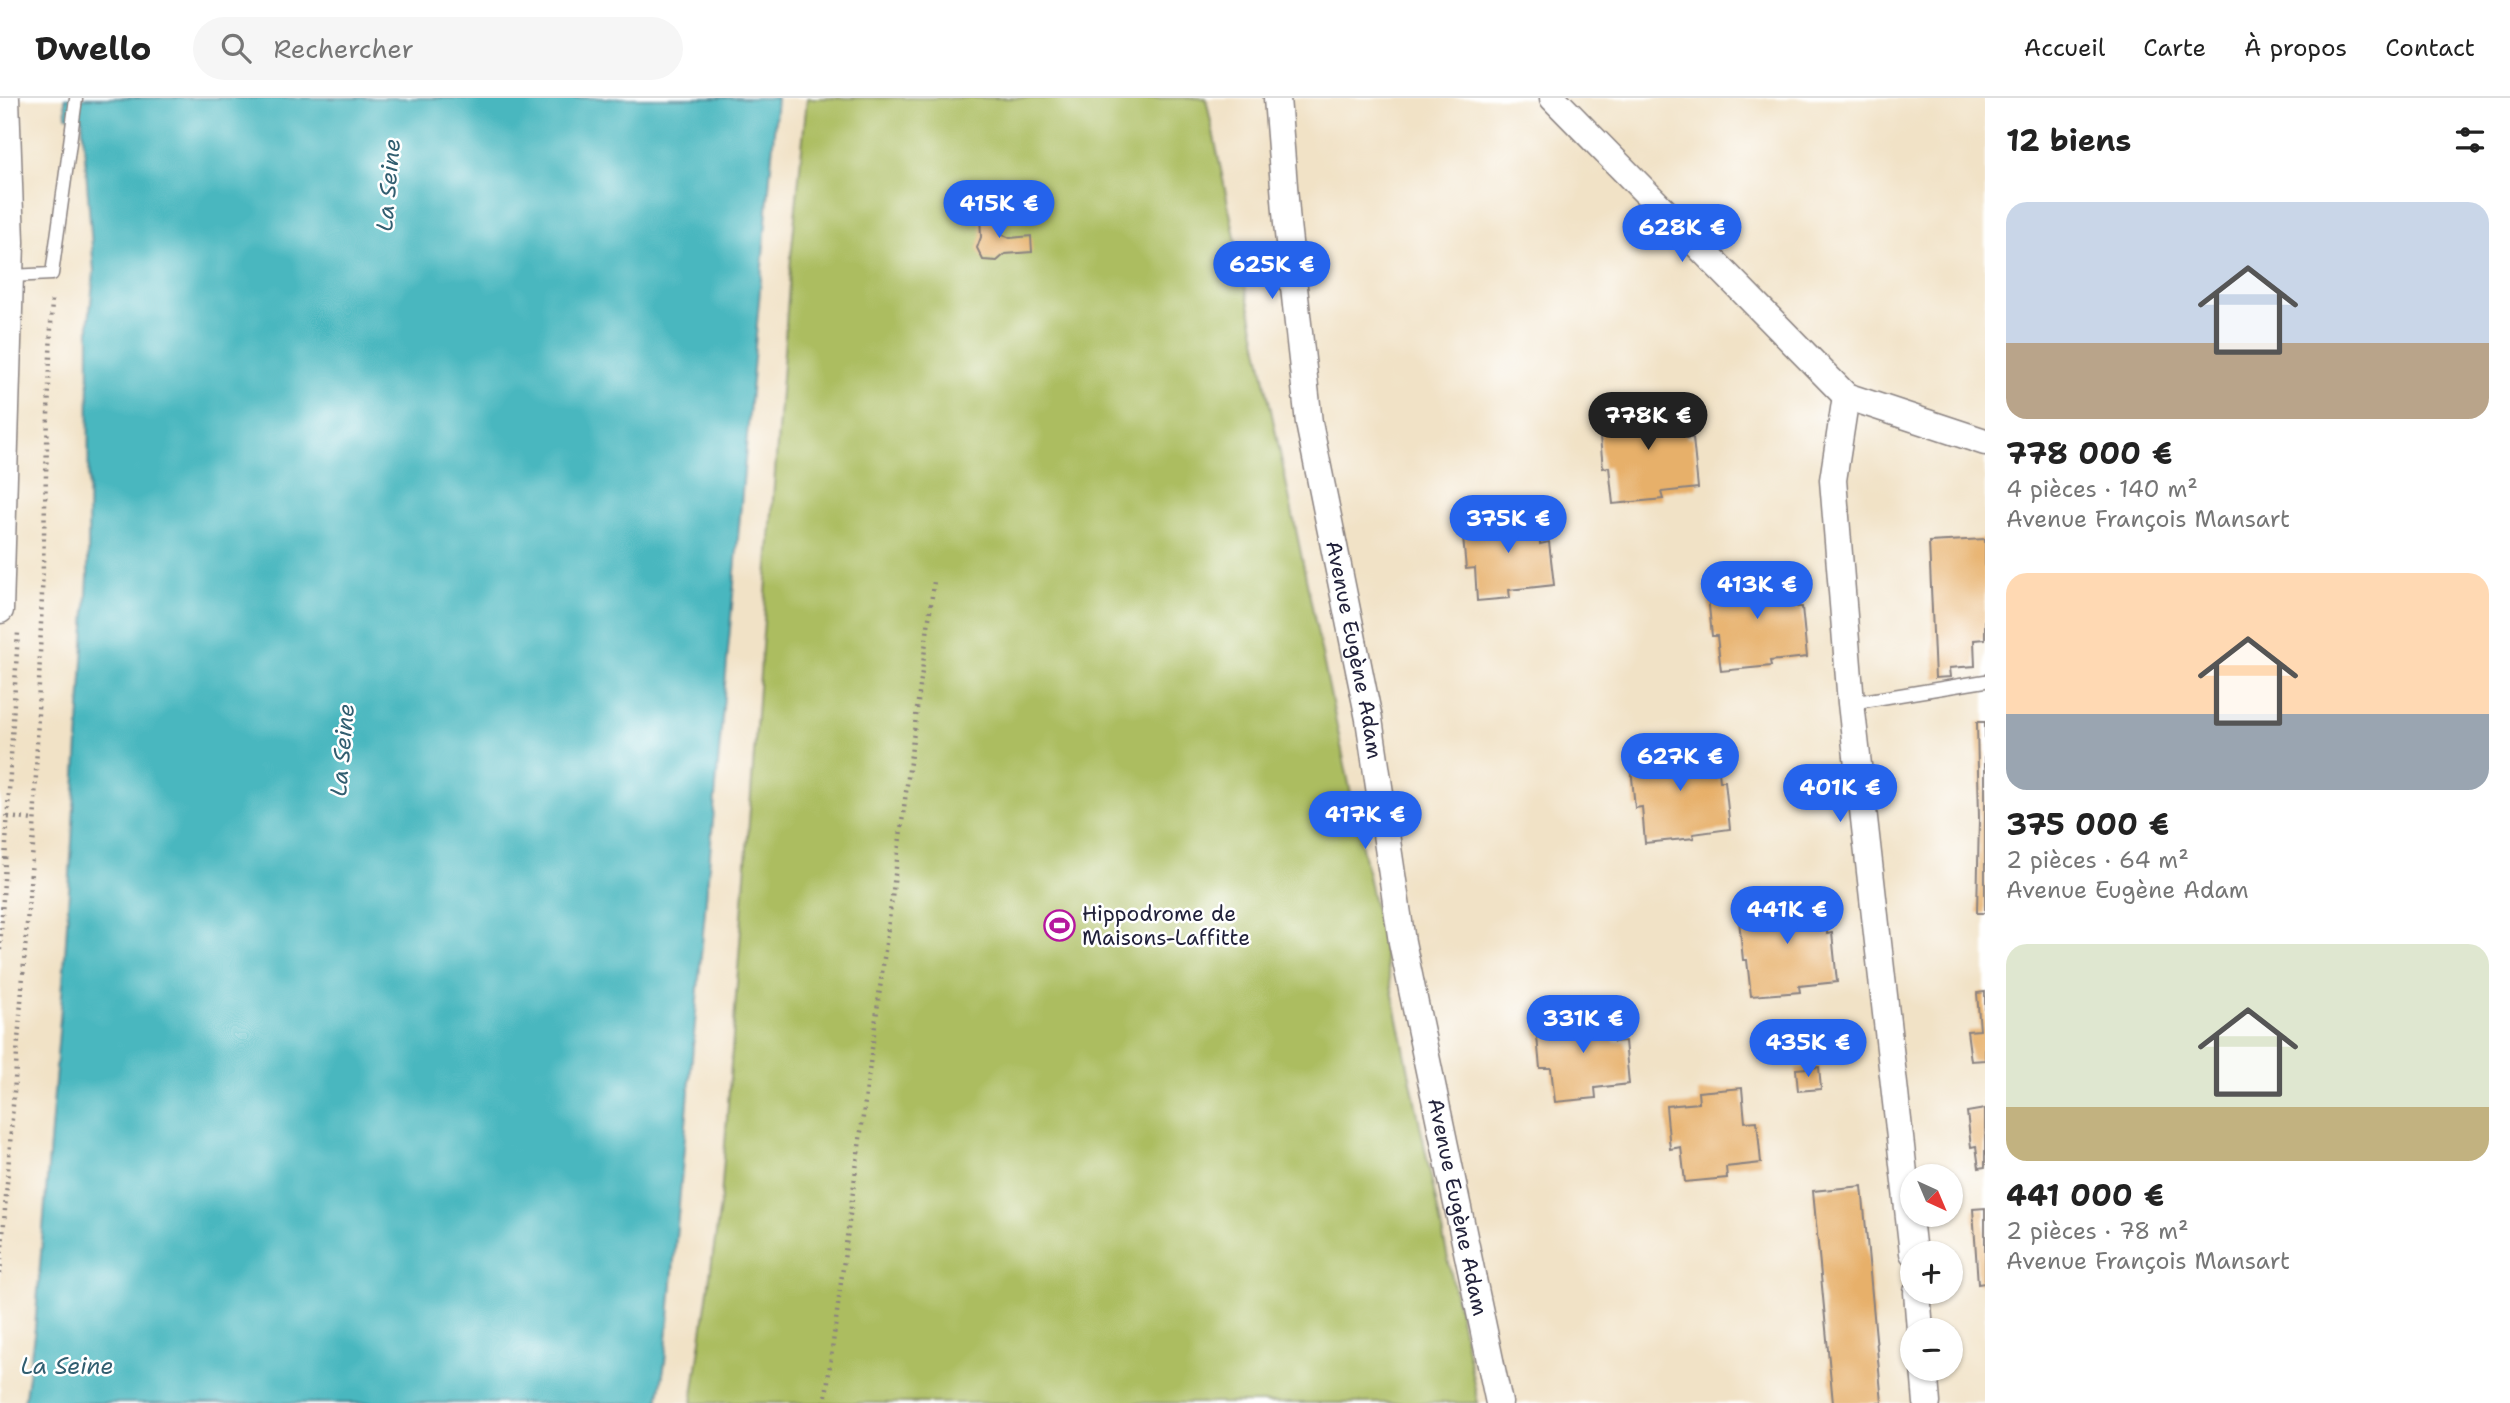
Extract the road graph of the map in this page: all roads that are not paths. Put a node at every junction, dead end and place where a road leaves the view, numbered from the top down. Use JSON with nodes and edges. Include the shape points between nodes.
{"nodes":[{"id":1,"x":6,"y":98,"type":"edge"},
{"id":2,"x":1277,"y":98,"type":"edge"},
{"id":3,"x":1553,"y":98,"type":"edge"},
{"id":4,"x":76,"y":99,"type":"edge"},
{"id":5,"x":10,"y":276,"type":"junction"},
{"id":6,"x":1846,"y":396,"type":"junction"},
{"id":7,"x":3,"y":440,"type":"edge"},
{"id":8,"x":1985,"y":442,"type":"edge"},
{"id":9,"x":0,"y":610,"type":"edge"},
{"id":10,"x":1985,"y":681,"type":"edge"},
{"id":11,"x":1851,"y":703,"type":"junction"},
{"id":12,"x":1912,"y":1241,"type":"edge"},
{"id":13,"x":1925,"y":1381,"type":"edge"},
{"id":14,"x":1499,"y":1403,"type":"edge"},
{"id":15,"x":1927,"y":1403,"type":"edge"}],
"edges":[{"from":1,"to":5,"type":"street"},
{"from":2,"to":14,"type":"street","name":"Avenue Eugène Adam","via":[[1310,423],[1369,719],[1402,942]]},
{"from":3,"to":6,"type":"street"},
{"from":4,"to":5,"type":"lane","via":[[52,274]]},
{"from":5,"to":7,"type":"street"},
{"from":6,"to":8,"type":"street"},
{"from":6,"to":11,"type":"street","via":[[1833,480]]},
{"from":7,"to":9,"type":"street"},
{"from":10,"to":11,"type":"lane"},
{"from":11,"to":12,"type":"street"},
{"from":13,"to":15,"type":"street"}]}
